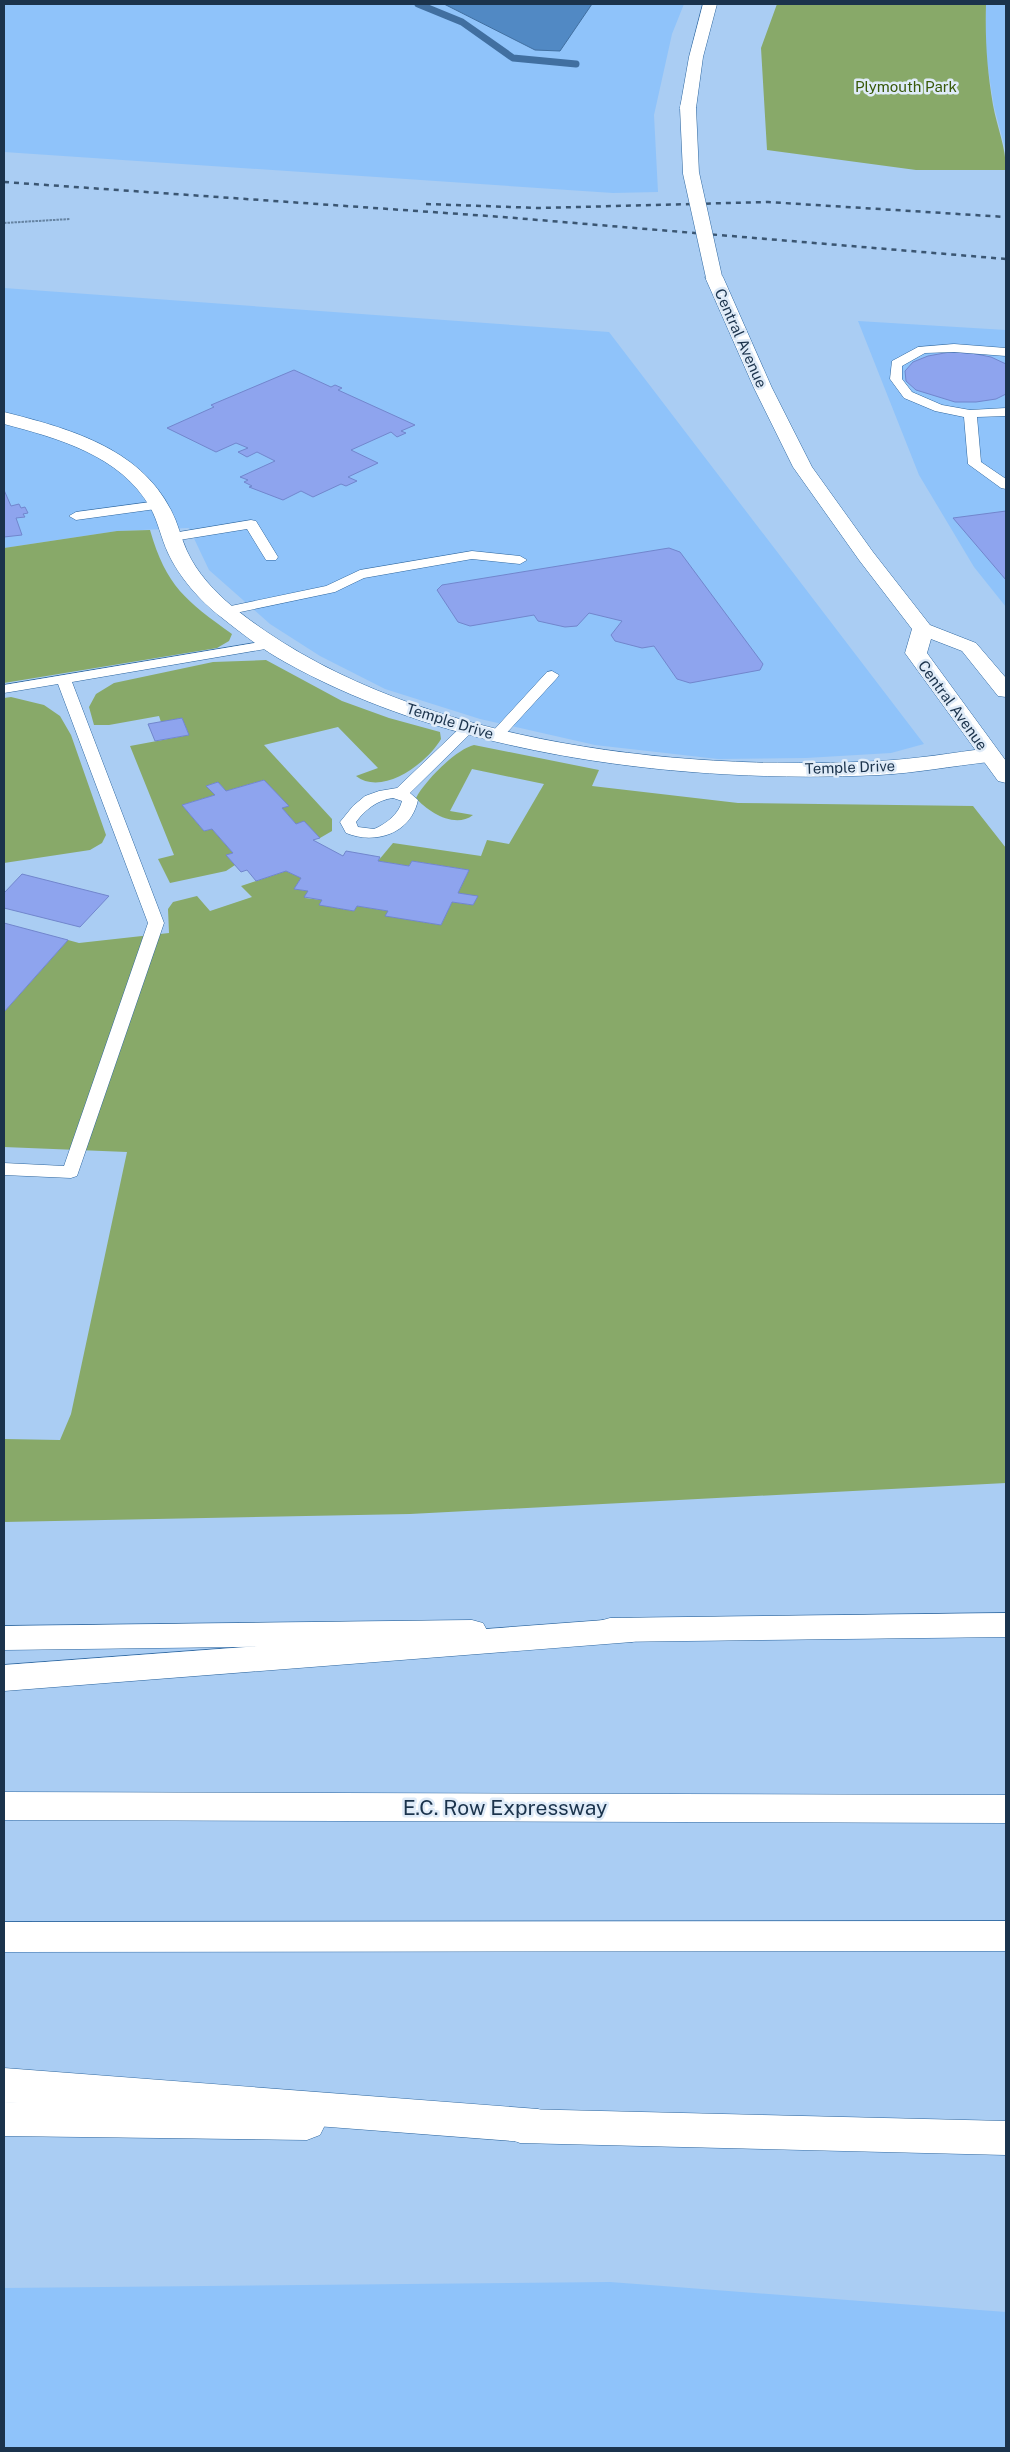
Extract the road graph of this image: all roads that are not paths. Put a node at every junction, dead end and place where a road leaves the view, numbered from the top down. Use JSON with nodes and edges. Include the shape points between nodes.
{"nodes":[{"id":1,"x":710,"y":4,"type":"edge"},
{"id":2,"x":1006,"y":352,"type":"edge"},
{"id":3,"x":1006,"y":412,"type":"edge"},
{"id":4,"x":970,"y":414,"type":"junction"},
{"id":5,"x":4,"y":418,"type":"edge"},
{"id":6,"x":1006,"y":485,"type":"edge"},
{"id":7,"x":158,"y":504,"type":"junction"},
{"id":8,"x":76,"y":516,"type":"dead end"},
{"id":9,"x":173,"y":537,"type":"junction"},
{"id":10,"x":271,"y":557,"type":"dead end"},
{"id":11,"x":520,"y":560,"type":"dead end"},
{"id":12,"x":226,"y":611,"type":"junction"},
{"id":13,"x":923,"y":629,"type":"junction"},
{"id":14,"x":272,"y":644,"type":"junction"},
{"id":15,"x":552,"y":675,"type":"dead end"},
{"id":16,"x":63,"y":679,"type":"junction"},
{"id":17,"x":4,"y":689,"type":"edge"},
{"id":18,"x":1006,"y":691,"type":"edge"},
{"id":19,"x":469,"y":727,"type":"junction"},
{"id":20,"x":497,"y":735,"type":"junction"},
{"id":21,"x":998,"y":753,"type":"edge"},
{"id":22,"x":1006,"y":776,"type":"edge"},
{"id":23,"x":401,"y":793,"type":"dead end"},
{"id":24,"x":4,"y":1169,"type":"edge"},
{"id":25,"x":1006,"y":1625,"type":"edge"},
{"id":26,"x":632,"y":1630,"type":"junction"},
{"id":27,"x":4,"y":1638,"type":"edge"},
{"id":28,"x":4,"y":1678,"type":"edge"},
{"id":29,"x":4,"y":1806,"type":"edge"},
{"id":30,"x":1006,"y":1808,"type":"edge"},
{"id":31,"x":1006,"y":1936,"type":"edge"},
{"id":32,"x":4,"y":1937,"type":"edge"},
{"id":33,"x":4,"y":2085,"type":"edge"},
{"id":34,"x":4,"y":2119,"type":"edge"},
{"id":35,"x":538,"y":2126,"type":"junction"},
{"id":36,"x":1006,"y":2138,"type":"edge"}],
"edges":[{"from":1,"to":13,"type":"main road","name":"Central Avenue","bridge":true,"via":[[696,57],[688,108],[691,173],[714,277],[763,388],[803,466],[866,556]]},
{"from":2,"to":4,"type":"lane","via":[[954,348],[922,350],[896,364],[896,379],[908,395],[939,408]]},
{"from":3,"to":4,"type":"lane"},
{"from":4,"to":6,"type":"lane","via":[[976,464]]},
{"from":5,"to":7,"type":"main road","name":"Temple Drive","via":[[68,436],[127,468]]},
{"from":7,"to":8,"type":"lane"},
{"from":7,"to":9,"type":"main road","name":"Temple Drive"},
{"from":9,"to":10,"type":"lane","via":[[251,524]]},
{"from":9,"to":12,"type":"main road","name":"Temple Drive","via":[[185,566]]},
{"from":11,"to":12,"type":"lane","via":[[472,555],[360,574],[330,589]]},
{"from":12,"to":14,"type":"main road","name":"Temple Drive"},
{"from":13,"to":18,"type":"main road","name":"Central Avenue","via":[[968,647]]},
{"from":13,"to":21,"type":"main road","name":"Central Avenue","via":[[916,653]]},
{"from":14,"to":16,"type":"lane"},
{"from":14,"to":19,"type":"main road","name":"Temple Drive","via":[[333,680],[408,709]]},
{"from":15,"to":20,"type":"lane"},
{"from":16,"to":17,"type":"lane"},
{"from":16,"to":24,"type":"lane","via":[[156,923],[71,1172]]},
{"from":19,"to":20,"type":"main road","name":"Temple Drive"},
{"from":19,"to":23,"type":"lane"},
{"from":20,"to":21,"type":"main road","name":"Temple Drive","via":[[554,748],[655,762],[759,769],[879,768]]},
{"from":21,"to":22,"type":"main road","name":"Central Avenue"},
{"from":25,"to":26,"type":"main road"},
{"from":26,"to":27,"type":"main road"},
{"from":26,"to":28,"type":"main road"},
{"from":29,"to":30,"type":"main road","name":"E.C. Row Expressway"},
{"from":31,"to":32,"type":"main road"},
{"from":33,"to":35,"type":"main road"},
{"from":34,"to":35,"type":"main road"},
{"from":35,"to":36,"type":"main road"}]}
